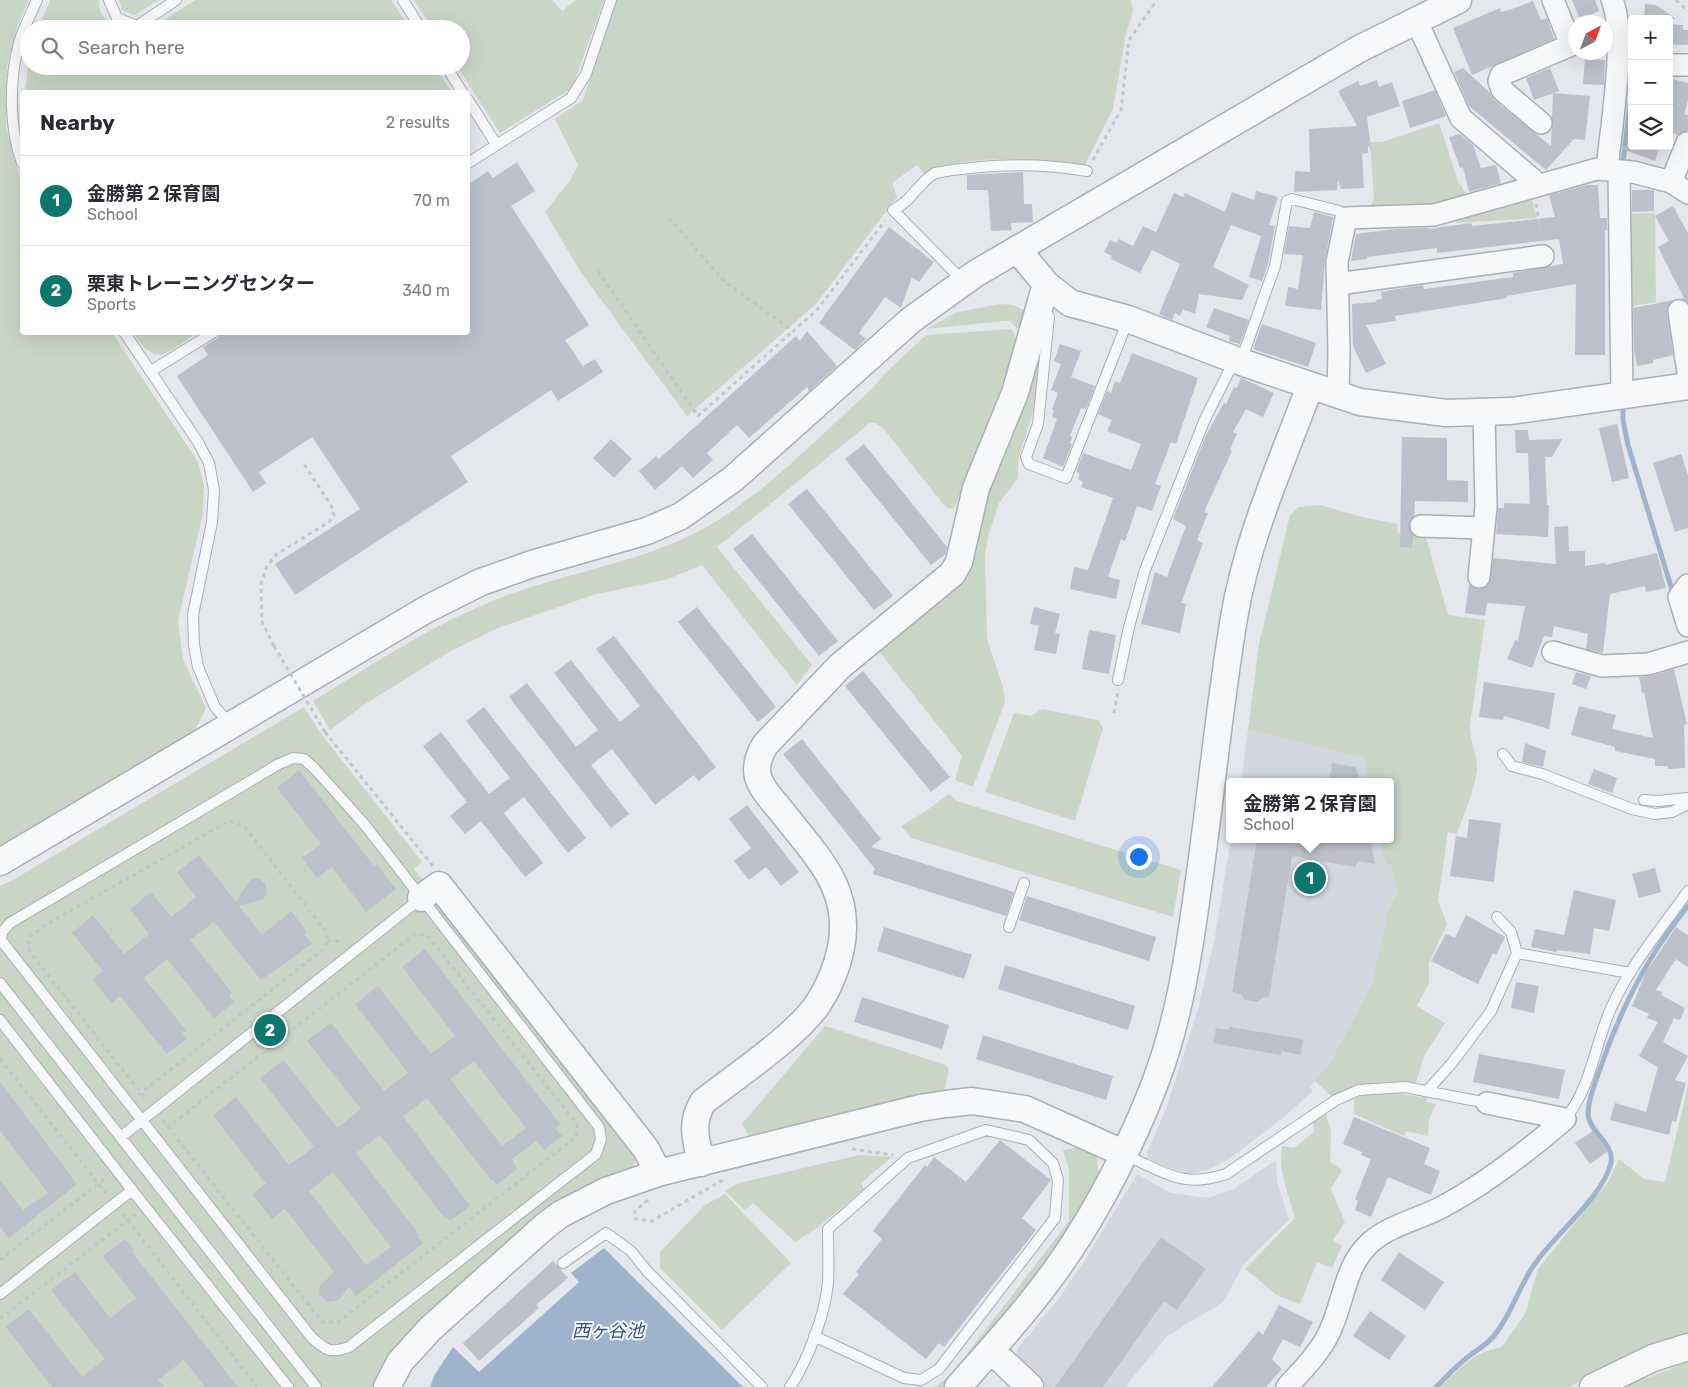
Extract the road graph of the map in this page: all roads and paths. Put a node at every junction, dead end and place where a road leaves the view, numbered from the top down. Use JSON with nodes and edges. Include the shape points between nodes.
{"nodes":[{"id":1,"x":37,"y":0,"type":"edge"},
{"id":2,"x":109,"y":0,"type":"edge"},
{"id":3,"x":176,"y":0,"type":"edge"},
{"id":4,"x":403,"y":0,"type":"edge"},
{"id":5,"x":611,"y":0,"type":"edge"},
{"id":6,"x":1157,"y":0,"type":"edge"},
{"id":7,"x":1458,"y":0,"type":"edge"},
{"id":8,"x":1553,"y":0,"type":"edge"},
{"id":9,"x":1612,"y":0,"type":"edge"},
{"id":10,"x":1676,"y":0,"type":"edge"},
{"id":11,"x":1688,"y":11,"type":"edge"},
{"id":12,"x":29,"y":20,"type":"edge"},
{"id":13,"x":122,"y":20,"type":"edge"},
{"id":14,"x":146,"y":20,"type":"edge"},
{"id":15,"x":415,"y":20,"type":"edge"},
{"id":16,"x":1416,"y":20,"type":"junction"},
{"id":17,"x":20,"y":41,"type":"edge"},
{"id":18,"x":1624,"y":63,"type":"edge"},
{"id":19,"x":1673,"y":65,"type":"edge"},
{"id":20,"x":1688,"y":65,"type":"edge"},
{"id":21,"x":452,"y":75,"type":"edge"},
{"id":22,"x":461,"y":90,"type":"edge"},
{"id":23,"x":470,"y":103,"type":"edge"},
{"id":24,"x":1541,"y":123,"type":"dead end"},
{"id":25,"x":1687,"y":143,"type":"edge"},
{"id":26,"x":496,"y":144,"type":"junction"},
{"id":27,"x":20,"y":152,"type":"edge"},
{"id":28,"x":470,"y":162,"type":"edge"},
{"id":29,"x":1613,"y":170,"type":"junction"},
{"id":30,"x":1087,"y":172,"type":"joint"},
{"id":31,"x":1535,"y":186,"type":"junction"},
{"id":32,"x":1680,"y":187,"type":"edge"},
{"id":33,"x":893,"y":210,"type":"junction"},
{"id":34,"x":669,"y":218,"type":"dead end"},
{"id":35,"x":1346,"y":218,"type":"junction"},
{"id":36,"x":1018,"y":249,"type":"junction"},
{"id":37,"x":1543,"y":256,"type":"joint"},
{"id":38,"x":598,"y":270,"type":"dead end"},
{"id":39,"x":964,"y":282,"type":"junction"},
{"id":40,"x":1338,"y":284,"type":"junction"},
{"id":41,"x":1043,"y":295,"type":"junction"},
{"id":42,"x":1679,"y":311,"type":"dead end"},
{"id":43,"x":1128,"y":319,"type":"junction"},
{"id":44,"x":793,"y":331,"type":"junction"},
{"id":45,"x":126,"y":335,"type":"edge"},
{"id":46,"x":209,"y":335,"type":"edge"},
{"id":47,"x":1238,"y":361,"type":"junction"},
{"id":48,"x":151,"y":371,"type":"junction"},
{"id":49,"x":1688,"y":373,"type":"edge"},
{"id":50,"x":1310,"y":386,"type":"junction"},
{"id":51,"x":1688,"y":386,"type":"edge"},
{"id":52,"x":1338,"y":394,"type":"junction"},
{"id":53,"x":1622,"y":396,"type":"junction"},
{"id":54,"x":1484,"y":412,"type":"junction"},
{"id":55,"x":304,"y":464,"type":"dead end"},
{"id":56,"x":1421,"y":526,"type":"dead end"},
{"id":57,"x":1484,"y":528,"type":"junction"},
{"id":58,"x":1479,"y":577,"type":"dead end"},
{"id":59,"x":1688,"y":585,"type":"edge"},
{"id":60,"x":1688,"y":626,"type":"edge"},
{"id":61,"x":1553,"y":652,"type":"dead end"},
{"id":62,"x":1688,"y":652,"type":"edge"},
{"id":63,"x":1118,"y":684,"type":"joint"},
{"id":64,"x":1114,"y":713,"type":"dead end"},
{"id":65,"x":230,"y":725,"type":"junction"},
{"id":66,"x":1504,"y":754,"type":"dead end"},
{"id":67,"x":1688,"y":798,"type":"edge"},
{"id":68,"x":1644,"y":800,"type":"dead end"},
{"id":69,"x":1688,"y":804,"type":"edge"},
{"id":70,"x":0,"y":862,"type":"edge"},
{"id":71,"x":1024,"y":883,"type":"dead end"},
{"id":72,"x":1688,"y":891,"type":"edge"},
{"id":73,"x":417,"y":892,"type":"junction"},
{"id":74,"x":1497,"y":917,"type":"dead end"},
{"id":75,"x":1009,"y":927,"type":"dead end"},
{"id":76,"x":349,"y":937,"type":"dead end"},
{"id":77,"x":327,"y":941,"type":"junction"},
{"id":78,"x":1517,"y":953,"type":"junction"},
{"id":79,"x":1630,"y":973,"type":"junction"},
{"id":80,"x":0,"y":983,"type":"edge"},
{"id":81,"x":0,"y":1020,"type":"edge"},
{"id":82,"x":0,"y":1059,"type":"edge"},
{"id":83,"x":1427,"y":1091,"type":"junction"},
{"id":84,"x":141,"y":1092,"type":"junction"},
{"id":85,"x":128,"y":1103,"type":"junction"},
{"id":86,"x":1486,"y":1103,"type":"joint"},
{"id":87,"x":155,"y":1110,"type":"junction"},
{"id":88,"x":1566,"y":1118,"type":"junction"},
{"id":89,"x":142,"y":1120,"type":"junction"},
{"id":90,"x":168,"y":1127,"type":"junction"},
{"id":91,"x":122,"y":1136,"type":"junction"},
{"id":92,"x":155,"y":1138,"type":"junction"},
{"id":93,"x":847,"y":1150,"type":"dead end"},
{"id":94,"x":1122,"y":1153,"type":"junction"},
{"id":95,"x":908,"y":1158,"type":"junction"},
{"id":96,"x":700,"y":1163,"type":"junction"},
{"id":97,"x":117,"y":1170,"type":"junction"},
{"id":98,"x":658,"y":1173,"type":"junction"},
{"id":99,"x":727,"y":1178,"type":"dead end"},
{"id":100,"x":98,"y":1183,"type":"junction"},
{"id":101,"x":132,"y":1190,"type":"junction"},
{"id":102,"x":650,"y":1198,"type":"dead end"},
{"id":103,"x":115,"y":1204,"type":"junction"},
{"id":104,"x":146,"y":1206,"type":"junction"},
{"id":105,"x":127,"y":1220,"type":"junction"},
{"id":106,"x":0,"y":1260,"type":"edge"},
{"id":107,"x":563,"y":1262,"type":"dead end"},
{"id":108,"x":0,"y":1294,"type":"edge"},
{"id":109,"x":0,"y":1319,"type":"edge"},
{"id":110,"x":814,"y":1336,"type":"junction"},
{"id":111,"x":1688,"y":1348,"type":"edge"},
{"id":112,"x":991,"y":1350,"type":"junction"},
{"id":113,"x":257,"y":1387,"type":"edge"},
{"id":114,"x":288,"y":1387,"type":"edge"},
{"id":115,"x":316,"y":1387,"type":"edge"},
{"id":116,"x":387,"y":1387,"type":"edge"},
{"id":117,"x":762,"y":1387,"type":"edge"},
{"id":118,"x":790,"y":1387,"type":"edge"},
{"id":119,"x":958,"y":1387,"type":"edge"},
{"id":120,"x":1030,"y":1387,"type":"edge"},
{"id":121,"x":1287,"y":1387,"type":"edge"},
{"id":122,"x":1593,"y":1387,"type":"edge"}],
"edges":[{"from":1,"to":12,"type":"lane"},
{"from":2,"to":13,"type":"lane","via":[[117,18]]},
{"from":3,"to":14,"type":"lane"},
{"from":4,"to":15,"type":"lane"},
{"from":5,"to":26,"type":"lane","via":[[586,74],[572,98]]},
{"from":6,"to":30,"type":"path","via":[[1129,40],[1121,110]]},
{"from":7,"to":16,"type":"street"},
{"from":8,"to":24,"type":"street","via":[[1571,45],[1501,75],[1499,81],[1502,90]]},
{"from":9,"to":18,"type":"street","via":[[1617,12]]},
{"from":10,"to":11,"type":"path"},
{"from":16,"to":31,"type":"street","via":[[1461,118]]},
{"from":16,"to":36,"type":"street","via":[[1359,49]]},
{"from":17,"to":27,"type":"lane","via":[[13,74],[13,114]]},
{"from":18,"to":29,"type":"street"},
{"from":19,"to":20,"type":"street"},
{"from":21,"to":22,"type":"lane"},
{"from":23,"to":26,"type":"lane"},
{"from":25,"to":32,"type":"street"},
{"from":26,"to":28,"type":"lane"},
{"from":29,"to":31,"type":"street","via":[[1597,169]]},
{"from":29,"to":32,"type":"street"},
{"from":29,"to":53,"type":"street"},
{"from":30,"to":33,"type":"lane","via":[[1008,164],[935,173],[926,178],[901,207]]},
{"from":31,"to":35,"type":"street","via":[[1434,215]]},
{"from":31,"to":37,"type":"path"},
{"from":33,"to":39,"type":"lane"},
{"from":33,"to":44,"type":"path","via":[[817,310]]},
{"from":34,"to":44,"type":"path","via":[[725,282]]},
{"from":35,"to":40,"type":"street","via":[[1337,262]]},
{"from":35,"to":47,"type":"lane","via":[[1339,211],[1292,199],[1287,201],[1275,266]]},
{"from":36,"to":39,"type":"street"},
{"from":36,"to":41,"type":"street"},
{"from":37,"to":40,"type":"street"},
{"from":38,"to":44,"type":"path","via":[[698,416]]},
{"from":39,"to":65,"type":"street","via":[[911,320],[733,479],[681,516],[647,532],[532,564],[481,582],[388,631]]},
{"from":40,"to":52,"type":"street"},
{"from":41,"to":43,"type":"street"},
{"from":41,"to":43,"type":"lane","via":[[1049,317],[1048,338],[1038,424],[1026,457],[1029,464],[1066,478]]},
{"from":41,"to":96,"type":"street","via":[[1015,393],[976,488],[959,562],[952,574],[840,666],[759,755],[757,765],[762,786],[826,868],[838,889],[844,930],[830,983],[806,1019],[702,1102],[693,1128]]},
{"from":42,"to":49,"type":"street"},
{"from":43,"to":47,"type":"street"},
{"from":45,"to":48,"type":"lane"},
{"from":46,"to":48,"type":"lane"},
{"from":47,"to":50,"type":"street"},
{"from":47,"to":63,"type":"lane","via":[[1205,419],[1145,570],[1128,627]]},
{"from":48,"to":65,"type":"lane","via":[[209,463],[214,490],[212,522],[192,615],[194,645],[198,666],[215,707]]},
{"from":50,"to":52,"type":"street"},
{"from":50,"to":94,"type":"street","via":[[1243,572],[1185,974],[1155,1083]]},
{"from":51,"to":53,"type":"street"},
{"from":52,"to":54,"type":"street","via":[[1360,402],[1446,413]]},
{"from":53,"to":54,"type":"street"},
{"from":54,"to":57,"type":"street"},
{"from":55,"to":73,"type":"path","bridge":true,"via":[[334,515],[329,522],[277,554],[267,566],[261,584],[262,622],[325,732],[436,870]]},
{"from":56,"to":57,"type":"street"},
{"from":57,"to":58,"type":"street"},
{"from":59,"to":60,"type":"street","via":[[1679,597]]},
{"from":61,"to":62,"type":"street","via":[[1602,666],[1648,664]]},
{"from":63,"to":64,"type":"path"},
{"from":65,"to":70,"type":"street"},
{"from":66,"to":69,"type":"lane","via":[[1512,766],[1542,774],[1632,809],[1655,814],[1672,812]]},
{"from":67,"to":68,"type":"lane"},
{"from":71,"to":75,"type":"lane"},
{"from":72,"to":79,"type":"lane"},
{"from":73,"to":85,"type":"lane","via":[[315,769],[304,759],[293,758],[10,923],[2,932],[5,948]]},
{"from":73,"to":87,"type":"lane"},
{"from":73,"to":92,"type":"lane","via":[[599,1127],[601,1139],[596,1154],[348,1347],[336,1352],[326,1350],[312,1338]]},
{"from":73,"to":98,"type":"street","via":[[439,885],[646,1149]]},
{"from":74,"to":78,"type":"lane","via":[[1511,932]]},
{"from":76,"to":77,"type":"path","via":[[342,942]]},
{"from":77,"to":84,"type":"path","via":[[326,947]]},
{"from":77,"to":84,"type":"path","via":[[328,934],[244,826],[229,821],[42,927],[28,939],[30,952]]},
{"from":78,"to":79,"type":"lane"},
{"from":78,"to":83,"type":"lane","via":[[1491,1011]]},
{"from":79,"to":88,"type":"lane","via":[[1612,1005],[1575,1107]]},
{"from":80,"to":91,"type":"lane"},
{"from":81,"to":97,"type":"lane"},
{"from":82,"to":100,"type":"path"},
{"from":83,"to":86,"type":"lane"},
{"from":83,"to":94,"type":"lane","via":[[1405,1087],[1359,1090],[1330,1104],[1226,1174],[1210,1180],[1194,1182],[1174,1178]]},
{"from":84,"to":85,"type":"path"},
{"from":84,"to":87,"type":"path"},
{"from":85,"to":89,"type":"lane"},
{"from":86,"to":88,"type":"street"},
{"from":87,"to":89,"type":"lane"},
{"from":87,"to":90,"type":"path"},
{"from":88,"to":121,"type":"street","via":[[1546,1136],[1451,1201],[1371,1242],[1348,1275],[1329,1332],[1320,1348]]},
{"from":89,"to":91,"type":"lane"},
{"from":89,"to":92,"type":"lane"},
{"from":90,"to":90,"type":"path","via":[[322,1322],[338,1322],[576,1137],[577,1124],[427,935],[415,934]]},
{"from":90,"to":92,"type":"path"},
{"from":91,"to":115,"type":"lane"},
{"from":93,"to":95,"type":"path","via":[[857,1148]]},
{"from":94,"to":96,"type":"street","via":[[1025,1110],[972,1102],[920,1108]]},
{"from":94,"to":112,"type":"street","via":[[1095,1210],[1065,1256]]},
{"from":95,"to":110,"type":"lane","via":[[828,1229],[828,1283]]},
{"from":95,"to":110,"type":"lane","via":[[986,1130],[1029,1140],[1053,1163],[1058,1180],[1055,1218],[939,1369],[920,1380],[904,1378]]},
{"from":96,"to":98,"type":"street"},
{"from":97,"to":100,"type":"path"},
{"from":97,"to":101,"type":"lane"},
{"from":98,"to":116,"type":"street","via":[[606,1191],[545,1226],[430,1329],[400,1362]]},
{"from":99,"to":102,"type":"path","via":[[652,1221],[635,1219],[635,1211]]},
{"from":100,"to":103,"type":"path"},
{"from":100,"to":106,"type":"path"},
{"from":101,"to":103,"type":"lane"},
{"from":101,"to":104,"type":"lane"},
{"from":103,"to":105,"type":"path"},
{"from":103,"to":108,"type":"lane"},
{"from":104,"to":105,"type":"path"},
{"from":104,"to":114,"type":"lane"},
{"from":105,"to":109,"type":"path"},
{"from":105,"to":113,"type":"path"},
{"from":107,"to":117,"type":"lane","via":[[606,1233],[632,1251],[646,1271]]},
{"from":110,"to":118,"type":"lane"},
{"from":111,"to":122,"type":"street","via":[[1654,1358]]},
{"from":112,"to":119,"type":"street"},
{"from":112,"to":120,"type":"street"}]}
